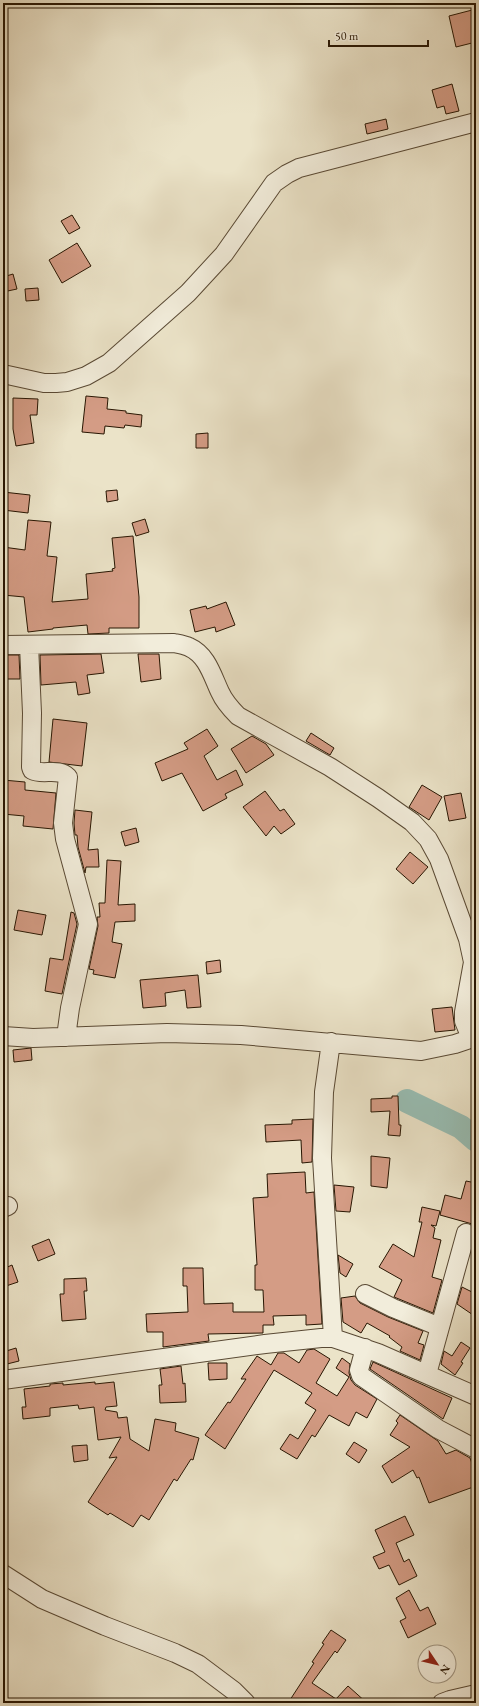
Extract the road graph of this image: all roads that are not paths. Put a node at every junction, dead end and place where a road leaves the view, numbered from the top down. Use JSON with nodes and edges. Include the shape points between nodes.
{"nodes":[{"id":1,"x":476,"y":122,"type":"edge"},
{"id":2,"x":3,"y":374,"type":"edge"},
{"id":3,"x":3,"y":645,"type":"edge"},
{"id":4,"x":29,"y":645,"type":"junction"},
{"id":5,"x":3,"y":1036,"type":"edge"},
{"id":6,"x":66,"y":1037,"type":"junction"},
{"id":7,"x":473,"y":1038,"type":"edge"},
{"id":8,"x":331,"y":1042,"type":"junction"},
{"id":9,"x":466,"y":1233,"type":"dead end"},
{"id":10,"x":365,"y":1294,"type":"dead end"},
{"id":11,"x":440,"y":1327,"type":"junction"},
{"id":12,"x":333,"y":1338,"type":"junction"},
{"id":13,"x":365,"y":1348,"type":"junction"},
{"id":14,"x":427,"y":1374,"type":"junction"},
{"id":15,"x":3,"y":1379,"type":"edge"},
{"id":16,"x":476,"y":1396,"type":"edge"},
{"id":17,"x":476,"y":1448,"type":"edge"},
{"id":18,"x":3,"y":1574,"type":"edge"},
{"id":19,"x":476,"y":1694,"type":"edge"},
{"id":20,"x":246,"y":1703,"type":"edge"},
{"id":21,"x":442,"y":1703,"type":"edge"}],
"edges":[{"from":1,"to":2,"type":"street","via":[[307,166],[287,174],[274,183],[224,254],[188,293],[109,363],[86,376],[67,382],[44,383]]},
{"from":3,"to":4,"type":"street"},
{"from":4,"to":6,"type":"street","via":[[31,767],[36,772],[62,773],[68,777],[63,823],[65,839],[88,924]]},
{"from":4,"to":7,"type":"street","via":[[174,643],[189,647],[202,656],[220,693],[238,716],[330,767],[412,822],[428,839],[439,859],[468,939],[473,962],[464,1021]]},
{"from":5,"to":6,"type":"street"},
{"from":6,"to":8,"type":"street","via":[[167,1033],[234,1034]]},
{"from":7,"to":8,"type":"street","via":[[421,1051]]},
{"from":8,"to":12,"type":"street","via":[[324,1092],[322,1158]]},
{"from":9,"to":11,"type":"street"},
{"from":10,"to":11,"type":"street"},
{"from":11,"to":14,"type":"street"},
{"from":12,"to":13,"type":"street"},
{"from":12,"to":15,"type":"street","via":[[258,1345]]},
{"from":13,"to":14,"type":"street"},
{"from":13,"to":17,"type":"street","via":[[359,1370],[361,1376],[438,1429]]},
{"from":14,"to":16,"type":"street"},
{"from":18,"to":20,"type":"street","via":[[42,1599],[198,1664]]},
{"from":19,"to":21,"type":"street"}]}
